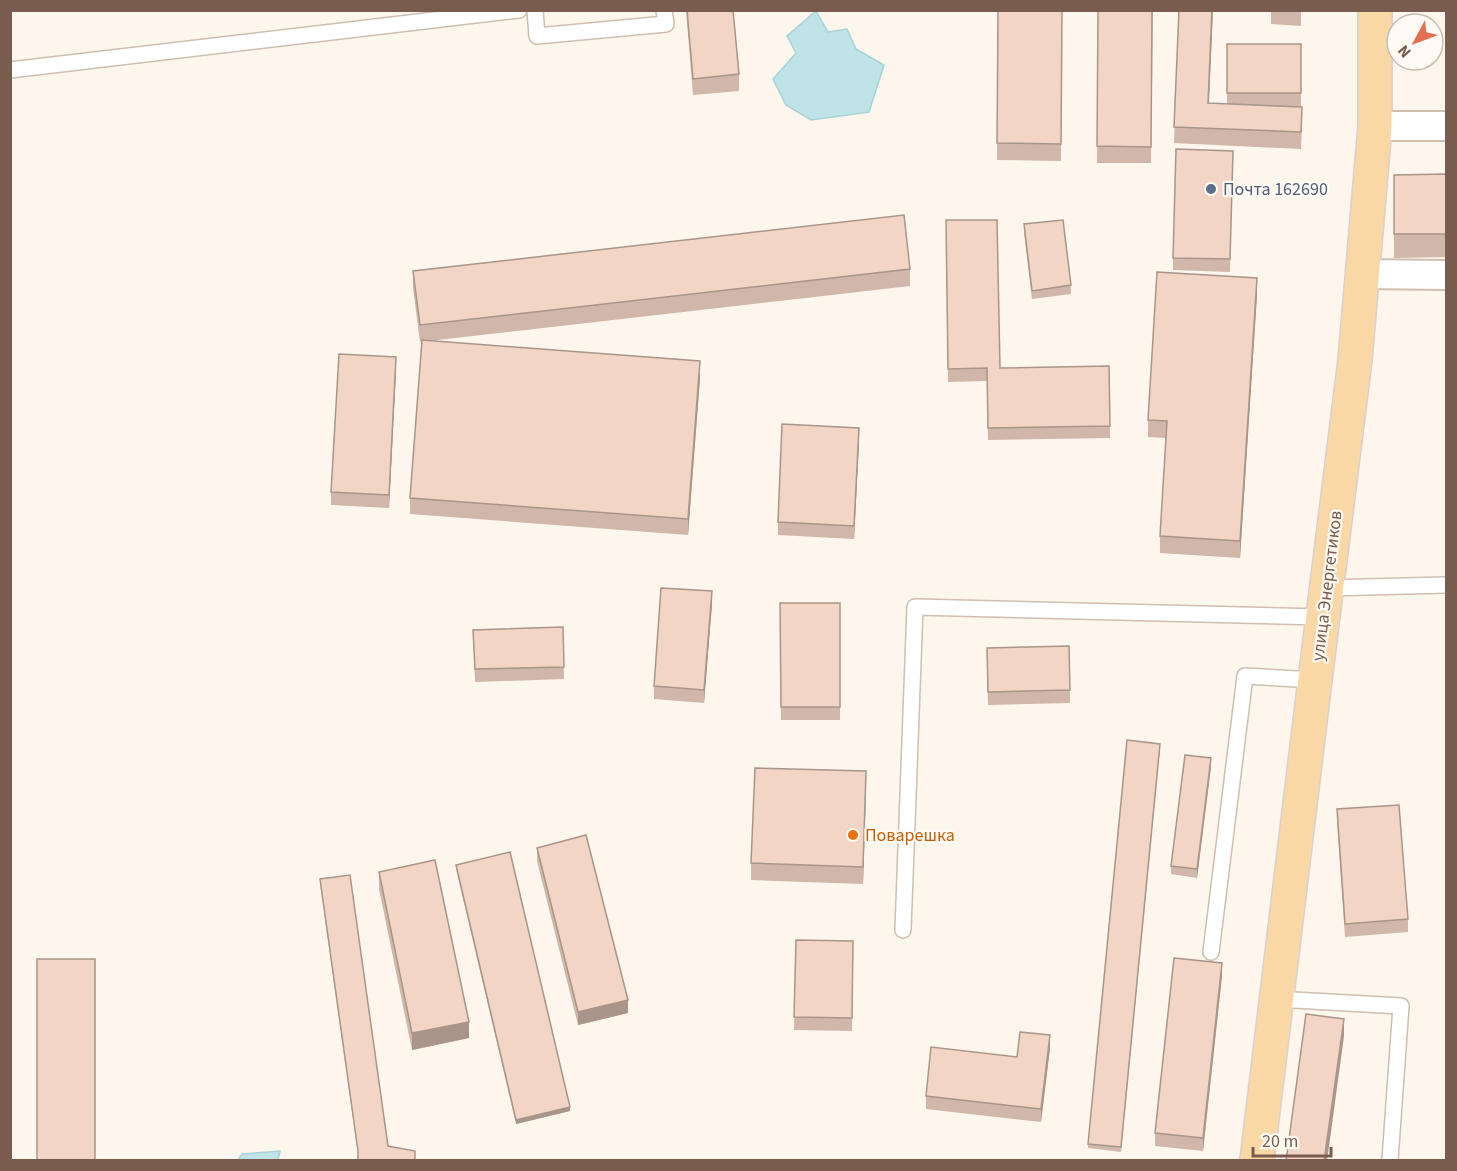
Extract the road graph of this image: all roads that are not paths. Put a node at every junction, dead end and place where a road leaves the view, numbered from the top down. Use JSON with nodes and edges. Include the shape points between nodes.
{"nodes":[{"id":1,"x":519,"y":10,"type":"edge"},
{"id":2,"x":535,"y":10,"type":"edge"},
{"id":3,"x":664,"y":10,"type":"edge"},
{"id":4,"x":1375,"y":10,"type":"edge"},
{"id":5,"x":10,"y":70,"type":"edge"},
{"id":6,"x":1375,"y":126,"type":"junction"},
{"id":7,"x":1446,"y":126,"type":"edge"},
{"id":8,"x":1363,"y":274,"type":"junction"},
{"id":9,"x":1446,"y":275,"type":"edge"},
{"id":10,"x":1446,"y":585,"type":"edge"},
{"id":11,"x":1324,"y":603,"type":"junction"},
{"id":12,"x":1315,"y":680,"type":"junction"},
{"id":13,"x":903,"y":930,"type":"dead end"},
{"id":14,"x":1211,"y":952,"type":"dead end"},
{"id":15,"x":1276,"y":999,"type":"junction"},
{"id":16,"x":1257,"y":1161,"type":"edge"},
{"id":17,"x":1390,"y":1161,"type":"edge"}],
"edges":[{"from":1,"to":5,"type":"lane"},
{"from":2,"to":3,"type":"lane","via":[[537,36],[666,24]]},
{"from":4,"to":6,"type":"main road","name":"улица Энергетиков"},
{"from":6,"to":7,"type":"street"},
{"from":6,"to":8,"type":"main road","name":"улица Энергетиков"},
{"from":8,"to":9,"type":"street"},
{"from":8,"to":11,"type":"main road","name":"улица Энергетиков"},
{"from":10,"to":11,"type":"lane"},
{"from":11,"to":12,"type":"main road","name":"улица Энергетиков"},
{"from":11,"to":13,"type":"lane","via":[[915,607]]},
{"from":12,"to":14,"type":"lane","via":[[1245,676]]},
{"from":12,"to":15,"type":"main road","name":"улица Энергетиков"},
{"from":15,"to":16,"type":"main road","name":"улица Энергетиков"},
{"from":15,"to":17,"type":"lane","via":[[1401,1006]]}]}
